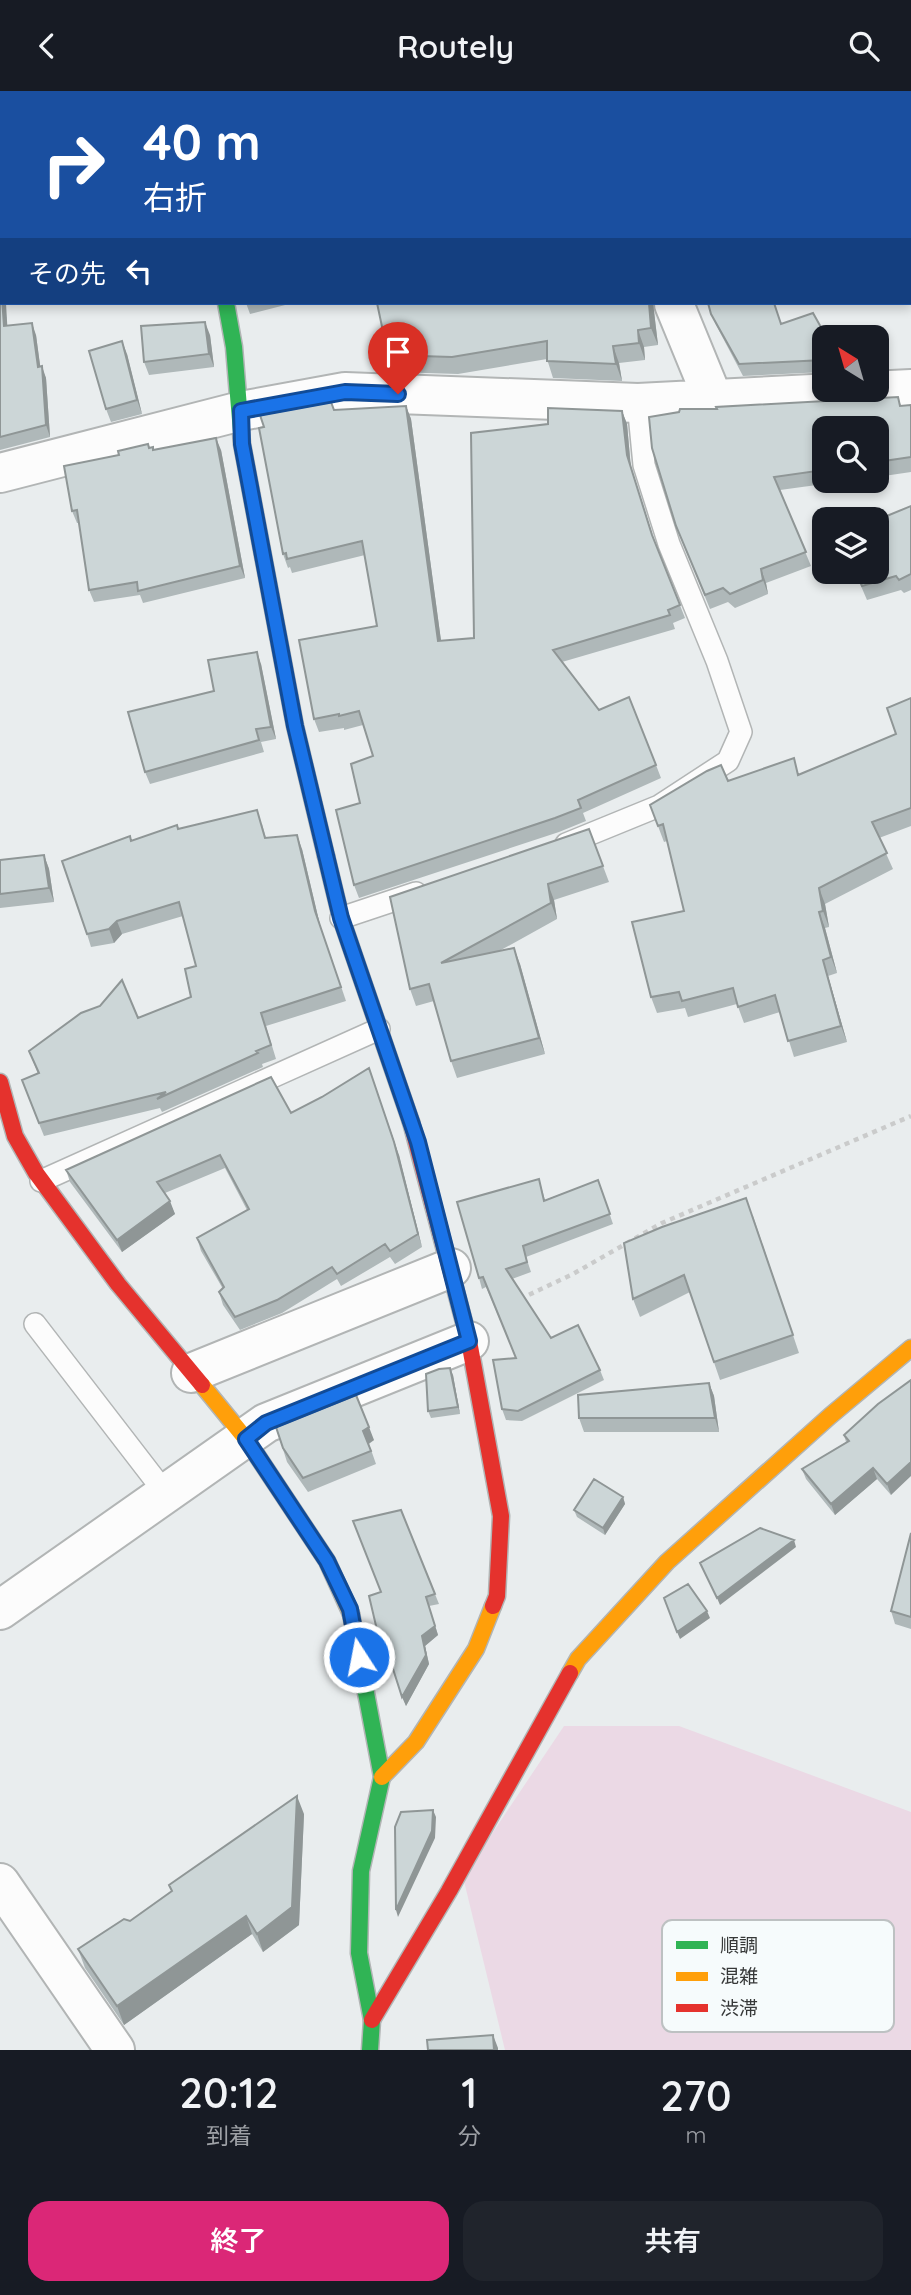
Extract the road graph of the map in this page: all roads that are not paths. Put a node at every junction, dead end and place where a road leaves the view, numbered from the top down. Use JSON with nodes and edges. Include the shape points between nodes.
{"nodes":[{"id":1,"x":226,"y":305,"type":"edge"},
{"id":2,"x":674,"y":305,"type":"edge"},
{"id":3,"x":911,"y":389,"type":"edge"},
{"id":4,"x":713,"y":399,"type":"junction"},
{"id":5,"x":638,"y":403,"type":"junction"},
{"id":6,"x":241,"y":411,"type":"junction"},
{"id":7,"x":0,"y":473,"type":"edge"},
{"id":8,"x":551,"y":849,"type":"edge"},
{"id":9,"x":433,"y":888,"type":"edge"},
{"id":10,"x":341,"y":918,"type":"junction"},
{"id":11,"x":379,"y":1029,"type":"junction"},
{"id":12,"x":0,"y":1082,"type":"edge"},
{"id":13,"x":41,"y":1181,"type":"junction"},
{"id":14,"x":451,"y":1268,"type":"junction"},
{"id":15,"x":35,"y":1324,"type":"dead end"},
{"id":16,"x":467,"y":1333,"type":"junction"},
{"id":17,"x":911,"y":1348,"type":"edge"},
{"id":18,"x":191,"y":1373,"type":"junction"},
{"id":19,"x":246,"y":1439,"type":"junction"},
{"id":20,"x":166,"y":1494,"type":"junction"},
{"id":21,"x":0,"y":1609,"type":"edge"},
{"id":22,"x":382,"y":1777,"type":"junction"},
{"id":23,"x":0,"y":1884,"type":"edge"},
{"id":24,"x":372,"y":2020,"type":"junction"},
{"id":25,"x":115,"y":2050,"type":"edge"},
{"id":26,"x":370,"y":2050,"type":"edge"}],
"edges":[{"from":1,"to":6,"type":"street"},
{"from":2,"to":4,"type":"street"},
{"from":3,"to":4,"type":"street"},
{"from":4,"to":5,"type":"street"},
{"from":5,"to":6,"type":"street","via":[[345,392]]},
{"from":5,"to":8,"type":"lane","via":[[644,465],[741,732],[728,761],[659,806]]},
{"from":6,"to":7,"type":"street"},
{"from":6,"to":10,"type":"street","via":[[242,444],[295,726]]},
{"from":9,"to":10,"type":"lane"},
{"from":10,"to":11,"type":"street"},
{"from":11,"to":13,"type":"lane"},
{"from":11,"to":14,"type":"street","via":[[418,1142]]},
{"from":12,"to":13,"type":"street","via":[[15,1136]]},
{"from":13,"to":18,"type":"street"},
{"from":14,"to":16,"type":"street"},
{"from":14,"to":18,"type":"street"},
{"from":15,"to":20,"type":"lane"},
{"from":16,"to":19,"type":"street","via":[[266,1423]]},
{"from":16,"to":22,"type":"street","via":[[501,1515],[497,1596],[476,1649],[416,1742]]},
{"from":17,"to":24,"type":"street","via":[[667,1562],[578,1659]]},
{"from":18,"to":19,"type":"street"},
{"from":19,"to":20,"type":"street"},
{"from":19,"to":22,"type":"street","via":[[327,1561],[350,1609]]},
{"from":20,"to":21,"type":"street"},
{"from":22,"to":24,"type":"street","via":[[361,1871],[359,1953]]},
{"from":23,"to":25,"type":"street"},
{"from":24,"to":26,"type":"street"}]}
